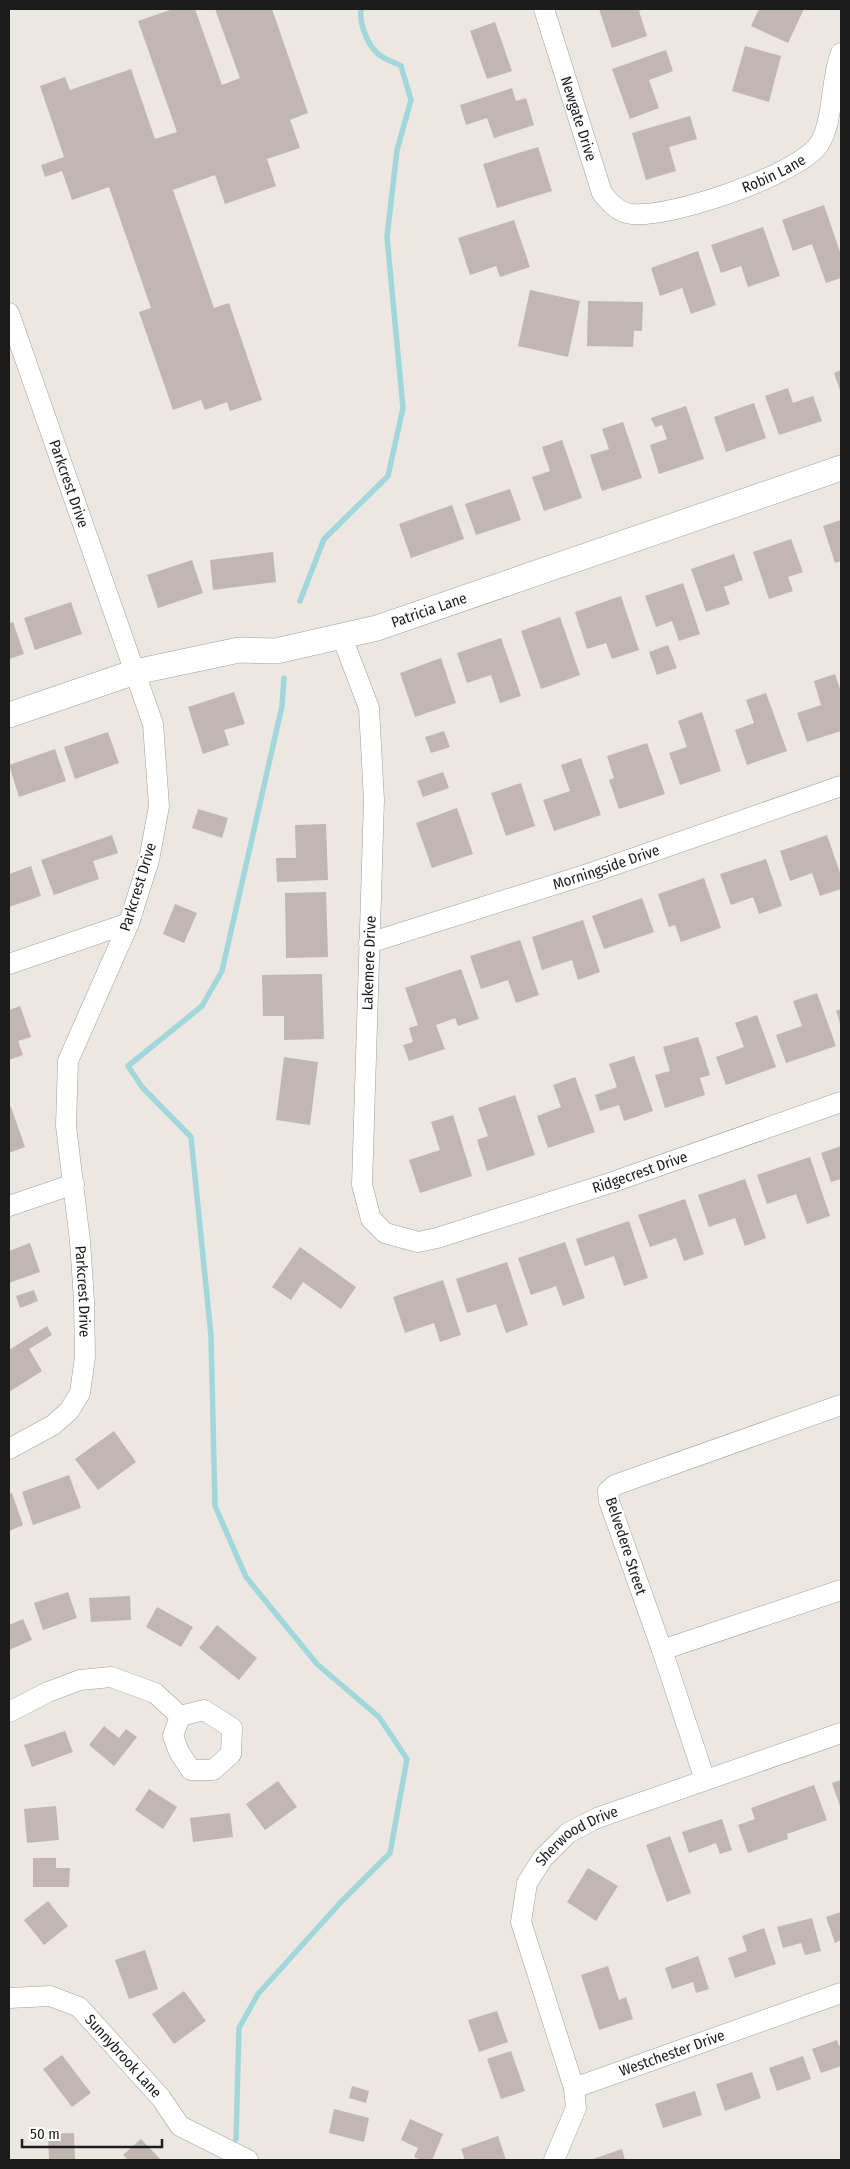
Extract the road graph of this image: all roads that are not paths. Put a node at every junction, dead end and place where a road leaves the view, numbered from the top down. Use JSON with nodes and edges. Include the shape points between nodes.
{"nodes":[{"id":1,"x":544,"y":9,"type":"edge"},
{"id":2,"x":841,"y":53,"type":"edge"},
{"id":3,"x":631,"y":214,"type":"joint"},
{"id":4,"x":9,"y":313,"type":"edge"},
{"id":5,"x":841,"y":468,"type":"edge"},
{"id":6,"x":342,"y":637,"type":"junction"},
{"id":7,"x":135,"y":672,"type":"junction"},
{"id":8,"x":9,"y":715,"type":"edge"},
{"id":9,"x":841,"y":786,"type":"edge"},
{"id":10,"x":129,"y":923,"type":"junction"},
{"id":11,"x":369,"y":943,"type":"junction"},
{"id":12,"x":9,"y":964,"type":"edge"},
{"id":13,"x":841,"y":1102,"type":"edge"},
{"id":14,"x":74,"y":1184,"type":"junction"},
{"id":15,"x":9,"y":1206,"type":"edge"},
{"id":16,"x":437,"y":1238,"type":"joint"},
{"id":17,"x":841,"y":1405,"type":"edge"},
{"id":18,"x":9,"y":1448,"type":"edge"},
{"id":19,"x":841,"y":1590,"type":"edge"},
{"id":20,"x":662,"y":1650,"type":"junction"},
{"id":21,"x":9,"y":1712,"type":"edge"},
{"id":22,"x":180,"y":1716,"type":"dead end"},
{"id":23,"x":841,"y":1733,"type":"edge"},
{"id":24,"x":705,"y":1780,"type":"junction"},
{"id":25,"x":841,"y":1993,"type":"edge"},
{"id":26,"x":9,"y":1998,"type":"edge"},
{"id":27,"x":574,"y":2088,"type":"junction"},
{"id":28,"x":248,"y":2160,"type":"edge"},
{"id":29,"x":554,"y":2160,"type":"edge"}],
"edges":[{"from":1,"to":3,"type":"street","name":"Newgate Drive","via":[[602,193],[613,206]]},
{"from":2,"to":3,"type":"street","name":"Robin Lane","via":[[826,128],[817,148],[779,174],[680,210]]},
{"from":4,"to":7,"type":"street","name":"Parkcrest Drive"},
{"from":5,"to":6,"type":"street","name":"Patricia Lane","via":[[377,628]]},
{"from":6,"to":7,"type":"street","name":"Patricia Lane","via":[[276,651],[239,650]]},
{"from":6,"to":11,"type":"street","name":"Lakemere Drive","via":[[369,708],[374,800]]},
{"from":7,"to":8,"type":"street","name":"Patricia Lane"},
{"from":7,"to":10,"type":"street","name":"Parkcrest Drive","via":[[152,724],[159,806],[150,860]]},
{"from":9,"to":11,"type":"street","name":"Morningside Drive","via":[[591,873]]},
{"from":10,"to":12,"type":"street"},
{"from":10,"to":14,"type":"street","name":"Parkcrest Drive","via":[[68,1061],[66,1126]]},
{"from":11,"to":16,"type":"street","name":"Lakemere Drive","via":[[362,1185],[371,1219],[385,1233],[418,1242]]},
{"from":13,"to":16,"type":"street","name":"Ridgecrest Drive","via":[[610,1183]]},
{"from":14,"to":15,"type":"street"},
{"from":14,"to":18,"type":"street","name":"Parkcrest Drive","via":[[85,1357],[80,1392],[69,1411],[53,1425]]},
{"from":17,"to":20,"type":"street","name":"Belvedere Street","via":[[615,1485],[608,1492],[608,1501]]},
{"from":19,"to":20,"type":"street"},
{"from":20,"to":24,"type":"street","name":"Belvedere Street"},
{"from":21,"to":22,"type":"street","via":[[80,1680],[111,1677],[155,1693]]},
{"from":23,"to":24,"type":"street","name":"Sherwood Drive"},
{"from":24,"to":27,"type":"street","name":"Sherwood Drive","via":[[597,1818],[568,1833],[543,1858],[527,1883],[520,1922]]},
{"from":25,"to":27,"type":"street","name":"Westchester Drive"},
{"from":26,"to":28,"type":"street","name":"Sunnybrook Lane","via":[[50,1996],[79,2007],[161,2098],[180,2126]]},
{"from":27,"to":29,"type":"street","via":[[576,2108]]}]}
